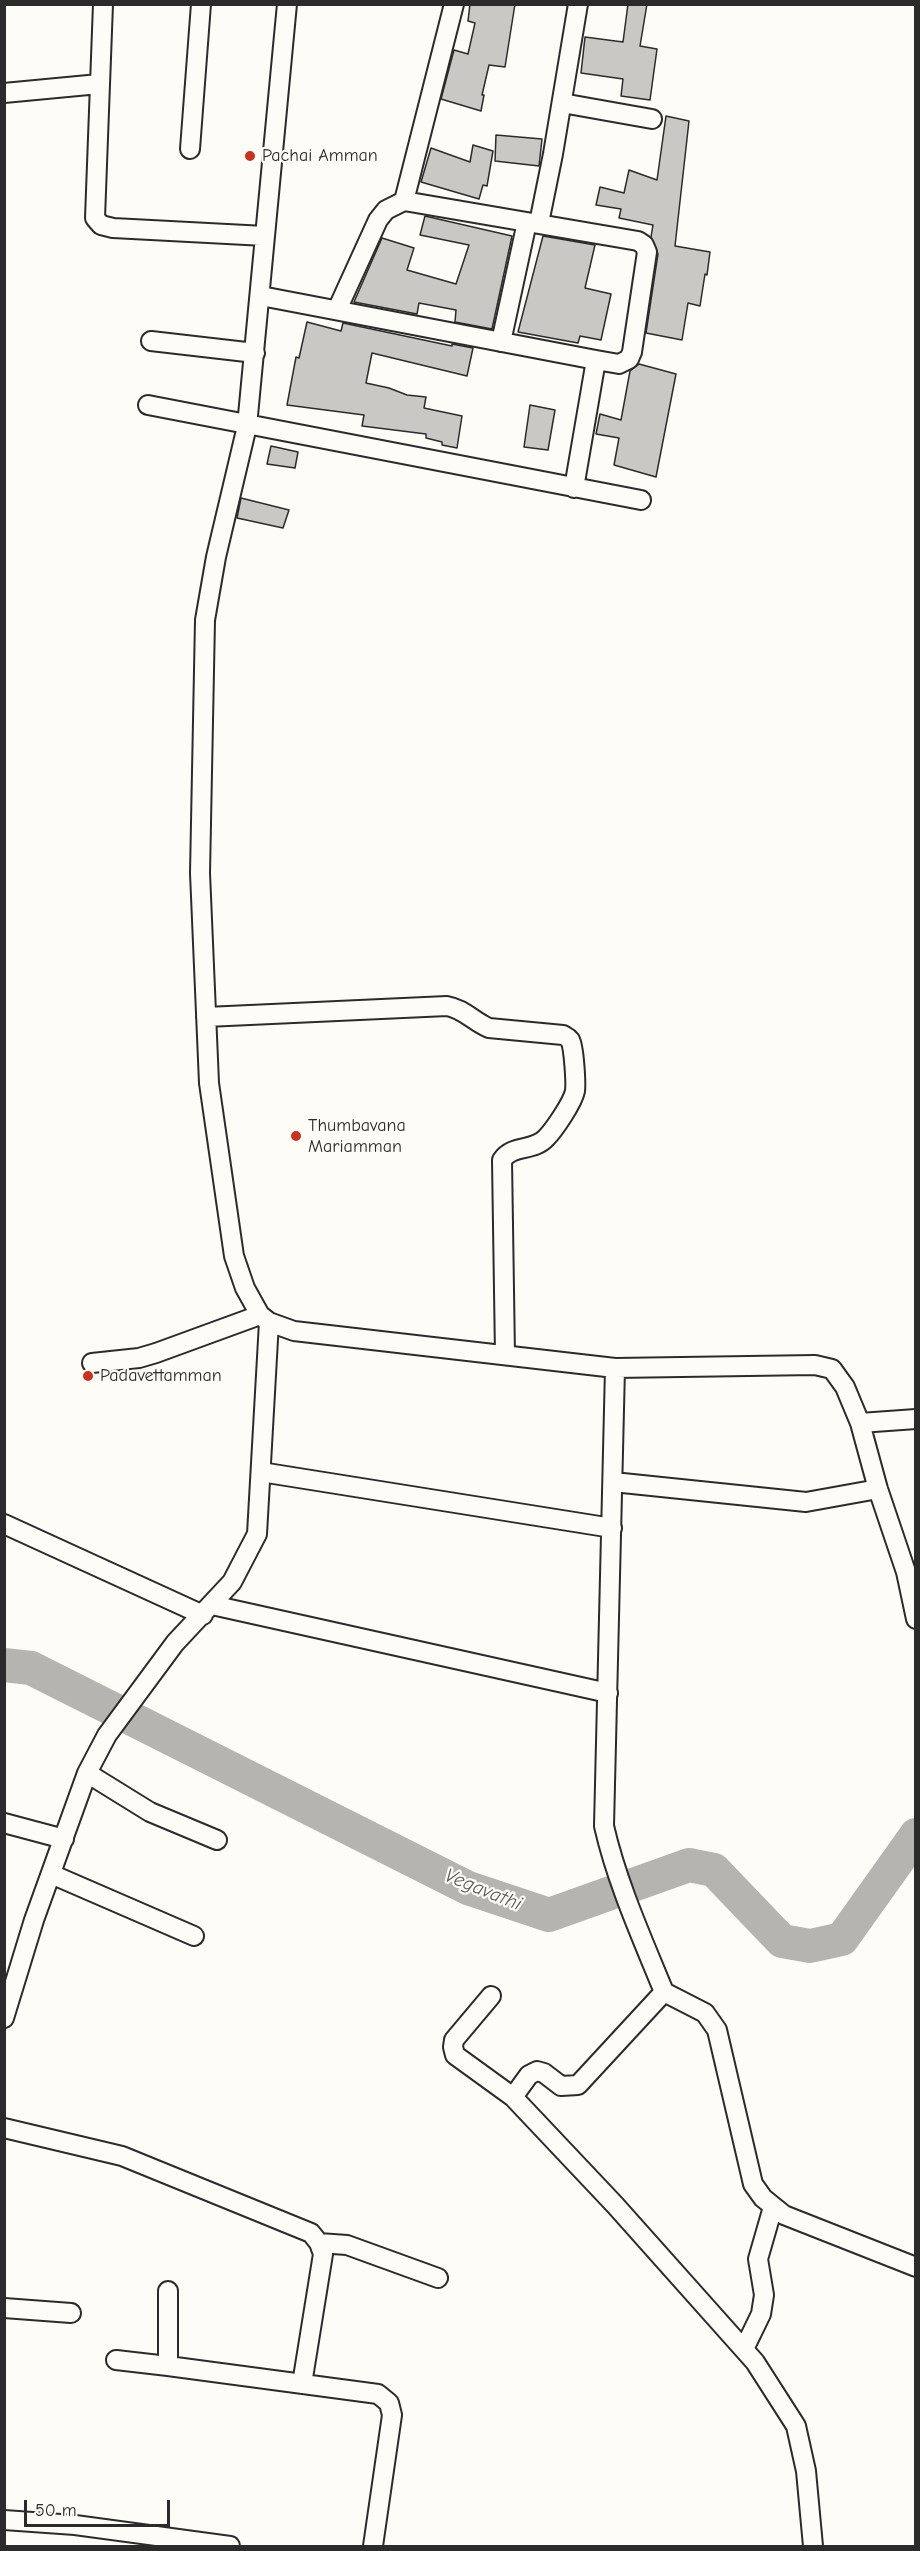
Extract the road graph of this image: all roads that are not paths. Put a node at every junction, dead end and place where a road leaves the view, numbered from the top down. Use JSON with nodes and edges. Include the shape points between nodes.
{"nodes":[{"id":1,"x":103,"y":4,"type":"edge"},
{"id":2,"x":201,"y":4,"type":"edge"},
{"id":3,"x":286,"y":4,"type":"edge"},
{"id":4,"x":454,"y":4,"type":"edge"},
{"id":5,"x":578,"y":4,"type":"edge"},
{"id":6,"x":99,"y":84,"type":"junction"},
{"id":7,"x":4,"y":93,"type":"edge"},
{"id":8,"x":562,"y":103,"type":"junction"},
{"id":9,"x":652,"y":119,"type":"dead end"},
{"id":10,"x":190,"y":148,"type":"dead end"},
{"id":11,"x":404,"y":201,"type":"junction"},
{"id":12,"x":533,"y":222,"type":"junction"},
{"id":13,"x":265,"y":236,"type":"junction"},
{"id":14,"x":261,"y":296,"type":"junction"},
{"id":15,"x":337,"y":310,"type":"junction"},
{"id":16,"x":150,"y":341,"type":"dead end"},
{"id":17,"x":501,"y":342,"type":"junction"},
{"id":18,"x":255,"y":353,"type":"junction"},
{"id":19,"x":596,"y":360,"type":"junction"},
{"id":20,"x":148,"y":405,"type":"dead end"},
{"id":21,"x":247,"y":426,"type":"junction"},
{"id":22,"x":574,"y":488,"type":"junction"},
{"id":23,"x":641,"y":500,"type":"dead end"},
{"id":24,"x":206,"y":1017,"type":"junction"},
{"id":25,"x":264,"y":1318,"type":"junction"},
{"id":26,"x":505,"y":1355,"type":"junction"},
{"id":27,"x":92,"y":1363,"type":"dead end"},
{"id":28,"x":615,"y":1368,"type":"junction"},
{"id":29,"x":915,"y":1419,"type":"edge"},
{"id":30,"x":860,"y":1423,"type":"junction"},
{"id":31,"x":261,"y":1472,"type":"junction"},
{"id":32,"x":613,"y":1482,"type":"junction"},
{"id":33,"x":878,"y":1489,"type":"junction"},
{"id":34,"x":4,"y":1524,"type":"edge"},
{"id":35,"x":612,"y":1528,"type":"junction"},
{"id":36,"x":911,"y":1572,"type":"edge"},
{"id":37,"x":207,"y":1610,"type":"junction"},
{"id":38,"x":915,"y":1619,"type":"edge"},
{"id":39,"x":608,"y":1693,"type":"junction"},
{"id":40,"x":87,"y":1773,"type":"junction"},
{"id":41,"x":4,"y":1823,"type":"edge"},
{"id":42,"x":64,"y":1839,"type":"junction"},
{"id":43,"x":217,"y":1840,"type":"dead end"},
{"id":44,"x":51,"y":1874,"type":"junction"},
{"id":45,"x":194,"y":1936,"type":"dead end"},
{"id":46,"x":664,"y":1992,"type":"junction"},
{"id":47,"x":491,"y":1996,"type":"dead end"},
{"id":48,"x":4,"y":2018,"type":"edge"},
{"id":49,"x":513,"y":2097,"type":"junction"},
{"id":50,"x":4,"y":2128,"type":"edge"},
{"id":51,"x":773,"y":2207,"type":"junction"},
{"id":52,"x":319,"y":2243,"type":"junction"},
{"id":53,"x":915,"y":2267,"type":"edge"},
{"id":54,"x":438,"y":2278,"type":"dead end"},
{"id":55,"x":168,"y":2291,"type":"dead end"},
{"id":56,"x":4,"y":2308,"type":"edge"},
{"id":57,"x":71,"y":2313,"type":"dead end"},
{"id":58,"x":744,"y":2349,"type":"junction"},
{"id":59,"x":116,"y":2360,"type":"dead end"},
{"id":60,"x":168,"y":2366,"type":"junction"},
{"id":61,"x":302,"y":2384,"type":"junction"},
{"id":62,"x":4,"y":2520,"type":"edge"},
{"id":63,"x":230,"y":2547,"type":"edge"},
{"id":64,"x":373,"y":2547,"type":"edge"},
{"id":65,"x":813,"y":2547,"type":"edge"}],
"edges":[{"from":1,"to":6,"type":"street"},
{"from":2,"to":10,"type":"street"},
{"from":3,"to":13,"type":"street"},
{"from":4,"to":11,"type":"street"},
{"from":5,"to":8,"type":"street"},
{"from":6,"to":7,"type":"street"},
{"from":6,"to":13,"type":"street","via":[[94,208],[101,225]]},
{"from":8,"to":9,"type":"street"},
{"from":8,"to":12,"type":"street"},
{"from":11,"to":12,"type":"street"},
{"from":11,"to":15,"type":"street","via":[[386,210],[378,220]]},
{"from":12,"to":17,"type":"street"},
{"from":12,"to":19,"type":"street","via":[[644,245],[647,252],[632,352],[629,359],[619,364]]},
{"from":13,"to":14,"type":"street"},
{"from":14,"to":15,"type":"street"},
{"from":14,"to":18,"type":"street"},
{"from":15,"to":17,"type":"street"},
{"from":16,"to":18,"type":"street"},
{"from":17,"to":19,"type":"street"},
{"from":18,"to":21,"type":"street"},
{"from":19,"to":22,"type":"street"},
{"from":20,"to":21,"type":"street"},
{"from":21,"to":22,"type":"street"},
{"from":21,"to":24,"type":"street","via":[[205,620],[201,873]]},
{"from":22,"to":23,"type":"street"},
{"from":24,"to":25,"type":"street","via":[[209,1083],[234,1256],[245,1288]]},
{"from":24,"to":26,"type":"street","via":[[447,1006],[489,1028],[569,1038],[575,1082],[573,1097],[544,1140],[513,1150],[502,1160]]},
{"from":25,"to":26,"type":"street","via":[[294,1331]]},
{"from":25,"to":27,"type":"street","via":[[139,1358]]},
{"from":25,"to":31,"type":"street"},
{"from":26,"to":28,"type":"street"},
{"from":28,"to":30,"type":"street","via":[[824,1367],[832,1369],[845,1387]]},
{"from":28,"to":32,"type":"street"},
{"from":29,"to":30,"type":"street"},
{"from":30,"to":33,"type":"street"},
{"from":31,"to":35,"type":"street"},
{"from":31,"to":37,"type":"street","via":[[257,1534],[232,1582]]},
{"from":32,"to":33,"type":"street","via":[[806,1502]]},
{"from":32,"to":35,"type":"street"},
{"from":33,"to":36,"type":"street"},
{"from":34,"to":37,"type":"street"},
{"from":35,"to":39,"type":"street"},
{"from":36,"to":38,"type":"street"},
{"from":37,"to":39,"type":"street"},
{"from":37,"to":40,"type":"street","via":[[175,1643],[107,1735]]},
{"from":39,"to":46,"type":"street","via":[[604,1817],[615,1864]]},
{"from":40,"to":42,"type":"street"},
{"from":40,"to":43,"type":"street","via":[[150,1812]]},
{"from":41,"to":42,"type":"street"},
{"from":42,"to":44,"type":"street"},
{"from":44,"to":45,"type":"street"},
{"from":44,"to":48,"type":"street"},
{"from":46,"to":49,"type":"street","via":[[578,2085],[561,2086],[537,2071],[529,2075]]},
{"from":46,"to":51,"type":"street","via":[[705,2013],[717,2030],[753,2184]]},
{"from":47,"to":49,"type":"street","via":[[454,2040],[453,2048],[455,2055]]},
{"from":49,"to":58,"type":"street"},
{"from":50,"to":52,"type":"street","via":[[142,2163],[311,2233]]},
{"from":51,"to":53,"type":"street","via":[[784,2215]]},
{"from":51,"to":58,"type":"street","via":[[758,2259],[764,2295],[761,2314]]},
{"from":52,"to":54,"type":"street","via":[[347,2245]]},
{"from":52,"to":61,"type":"street","via":[[323,2254]]},
{"from":55,"to":60,"type":"street"},
{"from":56,"to":57,"type":"street"},
{"from":58,"to":65,"type":"street","via":[[796,2426],[806,2471]]},
{"from":59,"to":60,"type":"street"},
{"from":60,"to":61,"type":"street"},
{"from":61,"to":64,"type":"street","via":[[378,2394],[389,2403],[392,2415]]},
{"from":62,"to":63,"type":"street","via":[[75,2525]]}]}
